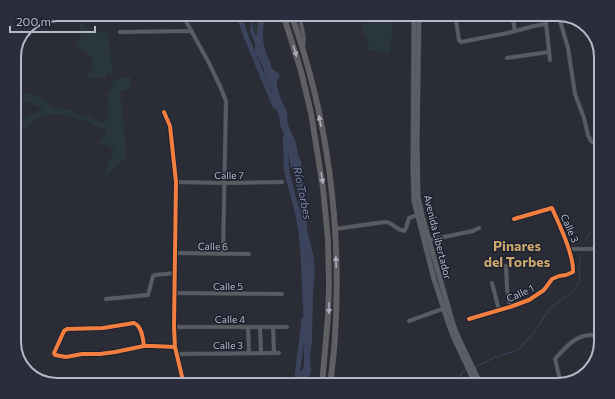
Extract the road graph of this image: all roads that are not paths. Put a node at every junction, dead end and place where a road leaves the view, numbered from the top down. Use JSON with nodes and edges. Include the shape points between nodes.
{"nodes":[{"id":1,"x":186,"y":21,"type":"edge"},
{"id":2,"x":285,"y":21,"type":"edge"},
{"id":3,"x":293,"y":21,"type":"edge"},
{"id":4,"x":301,"y":21,"type":"edge"},
{"id":5,"x":414,"y":21,"type":"edge"},
{"id":6,"x":419,"y":21,"type":"edge"},
{"id":7,"x":456,"y":21,"type":"edge"},
{"id":8,"x":513,"y":21,"type":"edge"},
{"id":9,"x":546,"y":21,"type":"edge"},
{"id":10,"x":560,"y":21,"type":"edge"},
{"id":11,"x":546,"y":24,"type":"junction"},
{"id":12,"x":192,"y":31,"type":"junction"},
{"id":13,"x":515,"y":31,"type":"junction"},
{"id":14,"x":120,"y":32,"type":"dead end"},
{"id":15,"x":303,"y":52,"type":"junction"},
{"id":16,"x":549,"y":52,"type":"junction"},
{"id":17,"x":506,"y":58,"type":"dead end"},
{"id":18,"x":550,"y":60,"type":"dead end"},
{"id":19,"x":164,"y":112,"type":"dead end"},
{"id":20,"x":594,"y":142,"type":"edge"},
{"id":21,"x":176,"y":182,"type":"junction"},
{"id":22,"x":282,"y":182,"type":"dead end"},
{"id":23,"x":224,"y":183,"type":"junction"},
{"id":24,"x":417,"y":215,"type":"junction"},
{"id":25,"x":514,"y":220,"type":"dead end"},
{"id":26,"x":479,"y":228,"type":"dead end"},
{"id":27,"x":335,"y":229,"type":"junction"},
{"id":28,"x":429,"y":240,"type":"junction"},
{"id":29,"x":594,"y":249,"type":"edge"},
{"id":30,"x":568,"y":250,"type":"junction"},
{"id":31,"x":175,"y":253,"type":"junction"},
{"id":32,"x":223,"y":254,"type":"junction"},
{"id":33,"x":249,"y":254,"type":"dead end"},
{"id":34,"x":506,"y":266,"type":"dead end"},
{"id":35,"x":175,"y":273,"type":"junction"},
{"id":36,"x":492,"y":283,"type":"dead end"},
{"id":37,"x":175,"y":294,"type":"junction"},
{"id":38,"x":282,"y":294,"type":"dead end"},
{"id":39,"x":106,"y":299,"type":"dead end"},
{"id":40,"x":446,"y":307,"type":"junction"},
{"id":41,"x":510,"y":307,"type":"junction"},
{"id":42,"x":499,"y":310,"type":"junction"},
{"id":43,"x":468,"y":319,"type":"dead end"},
{"id":44,"x":409,"y":321,"type":"dead end"},
{"id":45,"x":174,"y":327,"type":"junction"},
{"id":46,"x":248,"y":327,"type":"junction"},
{"id":47,"x":260,"y":327,"type":"junction"},
{"id":48,"x":273,"y":327,"type":"junction"},
{"id":49,"x":287,"y":327,"type":"dead end"},
{"id":50,"x":594,"y":336,"type":"edge"},
{"id":51,"x":144,"y":346,"type":"junction"},
{"id":52,"x":176,"y":347,"type":"junction"},
{"id":53,"x":249,"y":353,"type":"junction"},
{"id":54,"x":261,"y":353,"type":"junction"},
{"id":55,"x":274,"y":353,"type":"junction"},
{"id":56,"x":279,"y":353,"type":"dead end"},
{"id":57,"x":177,"y":354,"type":"junction"},
{"id":58,"x":183,"y":378,"type":"edge"},
{"id":59,"x":323,"y":378,"type":"edge"},
{"id":60,"x":331,"y":378,"type":"edge"},
{"id":61,"x":473,"y":378,"type":"edge"},
{"id":62,"x":478,"y":378,"type":"edge"},
{"id":63,"x":560,"y":378,"type":"edge"}],
"edges":[{"from":1,"to":12,"type":"street"},
{"from":2,"to":59,"type":"highway","one_way":true,"via":[[311,113],[323,188],[329,285]]},
{"from":3,"to":15,"type":"highway"},
{"from":4,"to":15,"type":"street","via":[[304,38]]},
{"from":5,"to":24,"type":"main road","name":"Avenida Libertador","via":[[412,168]]},
{"from":6,"to":28,"type":"main road","name":"Avenida Libertador","via":[[418,197]]},
{"from":7,"to":13,"type":"street","via":[[459,40],[462,42]]},
{"from":8,"to":13,"type":"street"},
{"from":9,"to":11,"type":"street"},
{"from":10,"to":20,"type":"street","via":[[576,94],[588,134]]},
{"from":11,"to":13,"type":"street"},
{"from":11,"to":16,"type":"street"},
{"from":12,"to":14,"type":"street"},
{"from":12,"to":23,"type":"street","via":[[225,97]]},
{"from":27,"to":15,"type":"highway","one_way":true,"via":[[327,159],[314,89]]},
{"from":16,"to":17,"type":"street"},
{"from":16,"to":18,"type":"street"},
{"from":19,"to":21,"type":"street","via":[[170,126]]},
{"from":21,"to":23,"type":"street","name":"Calle 7"},
{"from":21,"to":31,"type":"street"},
{"from":22,"to":23,"type":"street","name":"Calle 7"},
{"from":23,"to":32,"type":"street"},
{"from":24,"to":27,"type":"street","via":[[409,218],[404,231],[389,222]]},
{"from":24,"to":40,"type":"main road","name":"Avenida Libertador","via":[[434,279]]},
{"from":25,"to":30,"type":"street","name":"Calle 3","via":[[552,208]]},
{"from":26,"to":28,"type":"street"},
{"from":60,"to":27,"type":"highway","one_way":true,"via":[[336,314]]},
{"from":28,"to":40,"type":"main road","name":"Avenida Libertador"},
{"from":29,"to":30,"type":"street","name":"Calle 3"},
{"from":30,"to":41,"type":"street","name":"Calle 1","via":[[573,272],[552,279],[536,296]]},
{"from":31,"to":32,"type":"street","name":"Calle 6"},
{"from":31,"to":35,"type":"street"},
{"from":32,"to":33,"type":"street","name":"Calle 6"},
{"from":34,"to":41,"type":"street"},
{"from":35,"to":37,"type":"street"},
{"from":35,"to":39,"type":"street","via":[[153,276],[148,295]]},
{"from":36,"to":42,"type":"street"},
{"from":37,"to":38,"type":"street","name":"Calle 5"},
{"from":37,"to":45,"type":"street"},
{"from":40,"to":44,"type":"street"},
{"from":40,"to":61,"type":"main road","name":"Avenida Libertador","via":[[454,338]]},
{"from":40,"to":62,"type":"main road","name":"Avenida Libertador"},
{"from":41,"to":42,"type":"street","name":"Calle 1"},
{"from":42,"to":43,"type":"street","name":"Calle 1"},
{"from":45,"to":46,"type":"street","name":"Calle 4"},
{"from":45,"to":52,"type":"street"},
{"from":46,"to":47,"type":"street","name":"Calle 4"},
{"from":46,"to":53,"type":"street"},
{"from":47,"to":48,"type":"street","name":"Calle 4"},
{"from":47,"to":54,"type":"street"},
{"from":48,"to":49,"type":"street","name":"Calle 4"},
{"from":48,"to":55,"type":"street"},
{"from":50,"to":63,"type":"street","via":[[578,338],[555,359]]},
{"from":51,"to":51,"type":"street","via":[[138,325],[134,323],[103,328],[67,329],[54,353],[66,357]]},
{"from":51,"to":52,"type":"street"},
{"from":52,"to":57,"type":"street"},
{"from":53,"to":54,"type":"street","name":"Calle 3"},
{"from":53,"to":57,"type":"street","name":"Calle 3"},
{"from":54,"to":55,"type":"street","name":"Calle 3"},
{"from":55,"to":56,"type":"street","name":"Calle 3"},
{"from":57,"to":58,"type":"street"}]}
